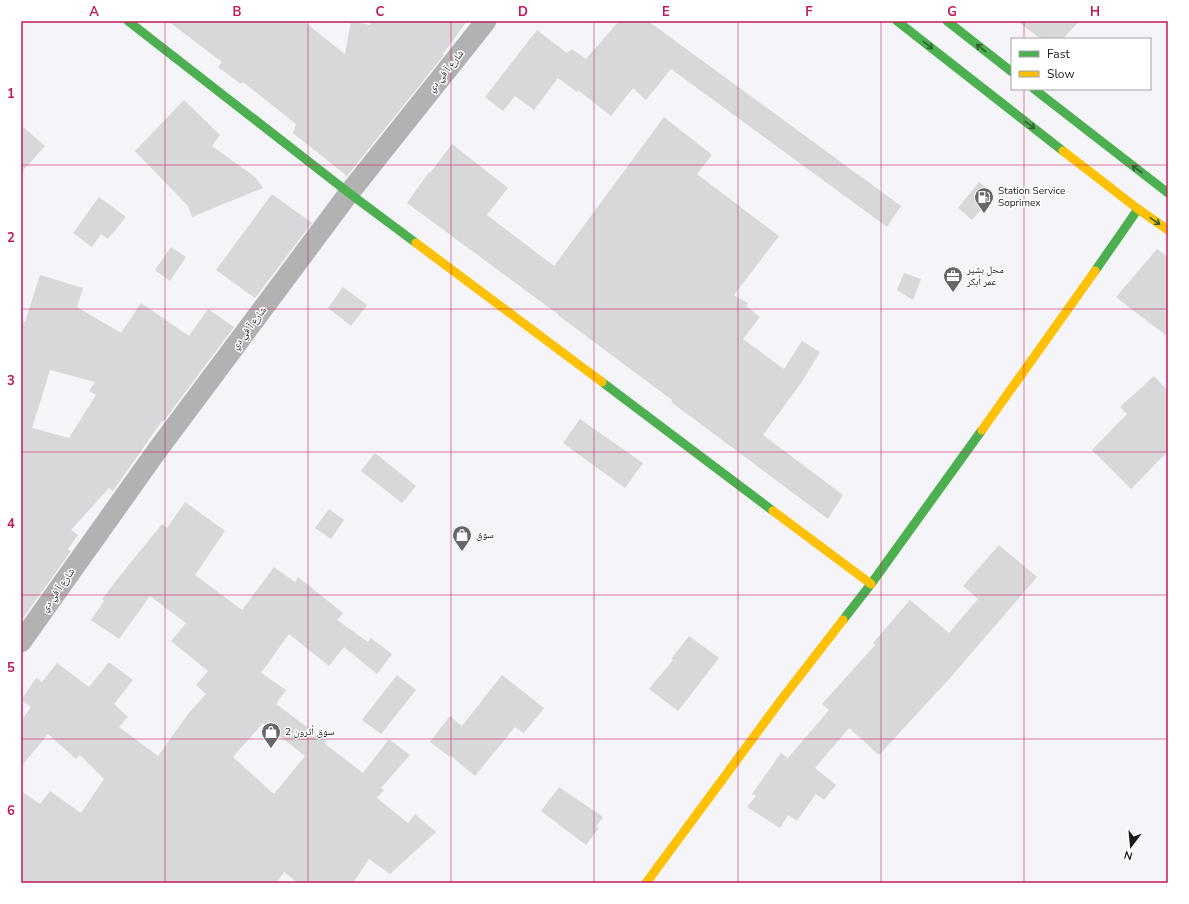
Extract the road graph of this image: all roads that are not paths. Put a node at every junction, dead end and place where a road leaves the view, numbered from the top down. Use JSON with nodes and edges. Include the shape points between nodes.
{"nodes":[{"id":1,"x":128,"y":21,"type":"edge"},
{"id":2,"x":486,"y":21,"type":"edge"},
{"id":3,"x":897,"y":21,"type":"edge"},
{"id":4,"x":947,"y":21,"type":"edge"},
{"id":5,"x":1011,"y":71,"type":"edge"},
{"id":6,"x":1035,"y":90,"type":"edge"},
{"id":7,"x":1168,"y":193,"type":"edge"},
{"id":8,"x":350,"y":194,"type":"junction"},
{"id":9,"x":1138,"y":209,"type":"junction"},
{"id":10,"x":1168,"y":230,"type":"edge"},
{"id":11,"x":871,"y":584,"type":"junction"},
{"id":12,"x":21,"y":642,"type":"edge"},
{"id":13,"x":646,"y":883,"type":"edge"}],
"edges":[{"from":1,"to":8,"type":"street"},
{"from":2,"to":8,"type":"street","name":"شارع آ في دي"},
{"from":3,"to":9,"type":"street","one_way":true},
{"from":5,"to":4,"type":"street","one_way":true},
{"from":7,"to":6,"type":"street","one_way":true},
{"from":8,"to":11,"type":"street"},
{"from":8,"to":12,"type":"street","name":"شارع آ في دي","via":[[156,452]]},
{"from":9,"to":10,"type":"street","one_way":true},
{"from":9,"to":11,"type":"street"},
{"from":11,"to":13,"type":"street","via":[[781,700]]}]}
